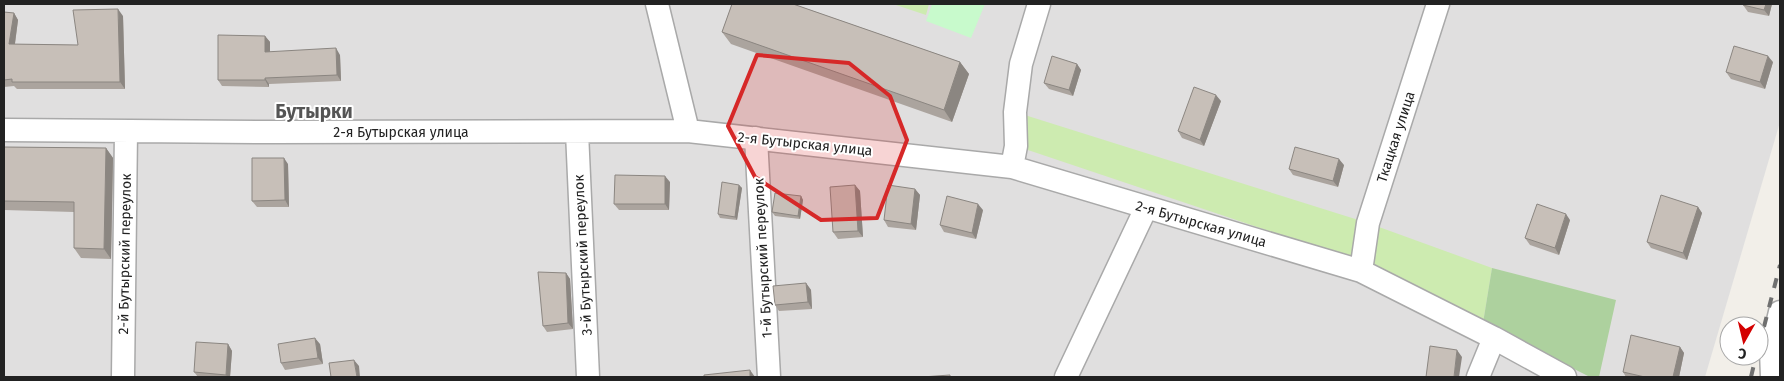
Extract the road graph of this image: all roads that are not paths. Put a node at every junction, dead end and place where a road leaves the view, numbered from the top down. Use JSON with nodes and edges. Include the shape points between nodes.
{"nodes":[{"id":1,"x":657,"y":4,"type":"edge"},
{"id":2,"x":1039,"y":4,"type":"edge"},
{"id":3,"x":1438,"y":4,"type":"edge"},
{"id":4,"x":4,"y":130,"type":"edge"},
{"id":5,"x":126,"y":131,"type":"junction"},
{"id":6,"x":688,"y":131,"type":"junction"},
{"id":7,"x":577,"y":132,"type":"junction"},
{"id":8,"x":756,"y":138,"type":"junction"},
{"id":9,"x":1012,"y":167,"type":"junction"},
{"id":10,"x":1146,"y":208,"type":"junction"},
{"id":11,"x":1361,"y":271,"type":"junction"},
{"id":12,"x":1780,"y":312,"type":"edge"},
{"id":13,"x":1494,"y":338,"type":"junction"},
{"id":14,"x":123,"y":377,"type":"edge"},
{"id":15,"x":588,"y":377,"type":"edge"},
{"id":16,"x":769,"y":377,"type":"edge"},
{"id":17,"x":1066,"y":377,"type":"edge"},
{"id":18,"x":1478,"y":377,"type":"edge"},
{"id":19,"x":1565,"y":377,"type":"edge"},
{"id":20,"x":1772,"y":377,"type":"edge"}],
"edges":[{"from":1,"to":6,"type":"street"},
{"from":2,"to":9,"type":"street","via":[[1021,64]]},
{"from":3,"to":11,"type":"street","name":"Ткацкая улица","via":[[1368,223]]},
{"from":4,"to":5,"type":"street","name":"2-я Бутырская улица"},
{"from":5,"to":7,"type":"street","name":"2-я Бутырская улица"},
{"from":5,"to":14,"type":"street","name":"2-й Бутырский переулок"},
{"from":6,"to":7,"type":"street","name":"2-я Бутырская улица"},
{"from":6,"to":8,"type":"street","name":"2-я Бутырская улица"},
{"from":7,"to":15,"type":"street","name":"3-й Бутырский переулок"},
{"from":8,"to":9,"type":"street","name":"2-я Бутырская улица"},
{"from":8,"to":16,"type":"street","name":"1-й Бутырский переулок"},
{"from":9,"to":10,"type":"street","name":"2-я Бутырская улица"},
{"from":10,"to":11,"type":"street","name":"2-я Бутырская улица"},
{"from":10,"to":17,"type":"street"},
{"from":11,"to":13,"type":"street","name":"2-я Бутырская улица"},
{"from":12,"to":20,"type":"street","via":[[1771,350]]},
{"from":13,"to":18,"type":"street"},
{"from":13,"to":19,"type":"street","name":"2-я Бутырская улица"}]}
